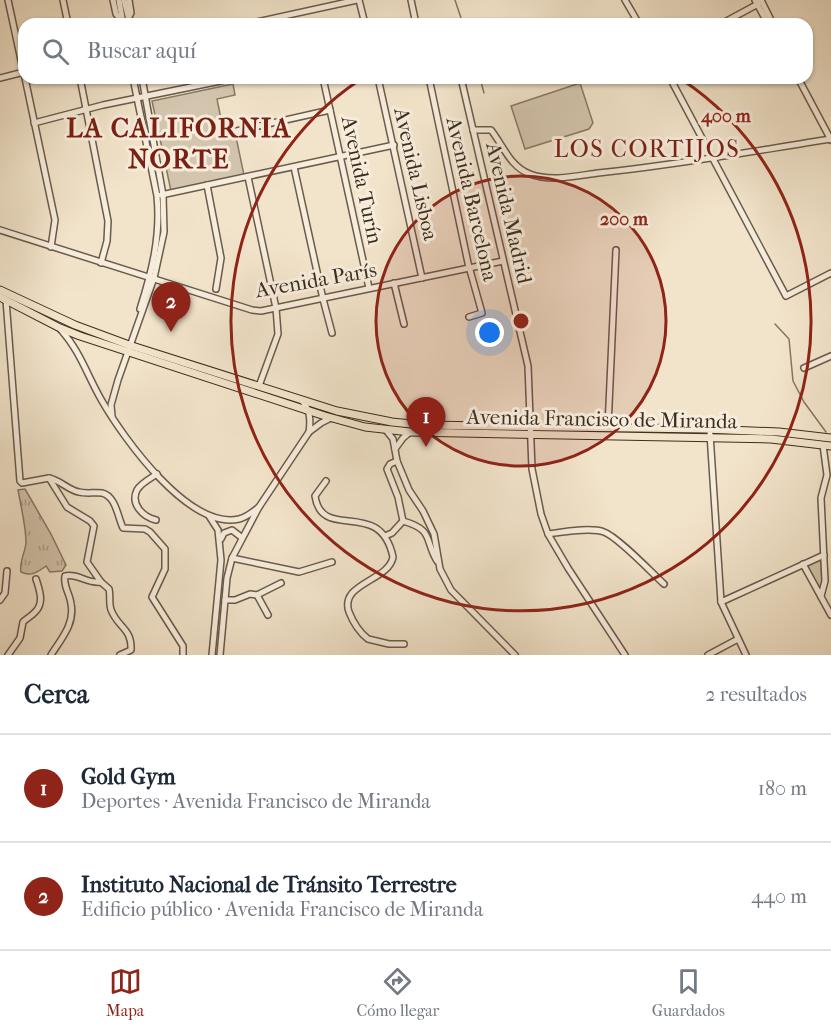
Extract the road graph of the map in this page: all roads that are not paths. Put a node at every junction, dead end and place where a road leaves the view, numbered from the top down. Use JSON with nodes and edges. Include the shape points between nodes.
{"nodes":[{"id":1,"x":8,"y":0,"type":"edge"},
{"id":2,"x":63,"y":0,"type":"edge"},
{"id":3,"x":113,"y":0,"type":"edge"},
{"id":4,"x":119,"y":0,"type":"edge"},
{"id":5,"x":124,"y":0,"type":"edge"},
{"id":6,"x":130,"y":0,"type":"edge"},
{"id":7,"x":358,"y":0,"type":"edge"},
{"id":8,"x":411,"y":0,"type":"edge"},
{"id":9,"x":626,"y":0,"type":"edge"},
{"id":10,"x":770,"y":0,"type":"edge"},
{"id":11,"x":759,"y":2,"type":"edge"},
{"id":12,"x":67,"y":18,"type":"edge"},
{"id":13,"x":121,"y":18,"type":"edge"},
{"id":14,"x":125,"y":18,"type":"edge"},
{"id":15,"x":126,"y":18,"type":"edge"},
{"id":16,"x":128,"y":18,"type":"edge"},
{"id":17,"x":277,"y":18,"type":"edge"},
{"id":18,"x":363,"y":18,"type":"edge"},
{"id":19,"x":415,"y":18,"type":"edge"},
{"id":20,"x":636,"y":18,"type":"edge"},
{"id":21,"x":731,"y":18,"type":"edge"},
{"id":22,"x":766,"y":18,"type":"edge"},
{"id":23,"x":769,"y":18,"type":"edge"},
{"id":24,"x":18,"y":46,"type":"edge"},
{"id":25,"x":18,"y":75,"type":"edge"},
{"id":26,"x":0,"y":78,"type":"edge"},
{"id":27,"x":26,"y":84,"type":"edge"},
{"id":28,"x":81,"y":84,"type":"edge"},
{"id":29,"x":135,"y":84,"type":"edge"},
{"id":30,"x":143,"y":84,"type":"edge"},
{"id":31,"x":207,"y":84,"type":"edge"},
{"id":32,"x":324,"y":84,"type":"edge"},
{"id":33,"x":379,"y":84,"type":"edge"},
{"id":34,"x":430,"y":84,"type":"edge"},
{"id":35,"x":462,"y":84,"type":"edge"},
{"id":36,"x":673,"y":84,"type":"edge"},
{"id":37,"x":803,"y":84,"type":"edge"},
{"id":38,"x":145,"y":97,"type":"junction"},
{"id":39,"x":138,"y":99,"type":"junction"},
{"id":40,"x":86,"y":110,"type":"junction"},
{"id":41,"x":330,"y":111,"type":"junction"},
{"id":42,"x":34,"y":123,"type":"junction"},
{"id":43,"x":473,"y":130,"type":"junction"},
{"id":44,"x":232,"y":132,"type":"dead end"},
{"id":45,"x":831,"y":139,"type":"edge"},
{"id":46,"x":394,"y":145,"type":"junction"},
{"id":47,"x":341,"y":157,"type":"junction"},
{"id":48,"x":712,"y":159,"type":"junction"},
{"id":49,"x":294,"y":167,"type":"junction"},
{"id":50,"x":248,"y":177,"type":"junction"},
{"id":51,"x":207,"y":185,"type":"junction"},
{"id":52,"x":160,"y":196,"type":"junction"},
{"id":53,"x":0,"y":223,"type":"edge"},
{"id":54,"x":1,"y":230,"type":"edge"},
{"id":55,"x":51,"y":247,"type":"junction"},
{"id":56,"x":616,"y":250,"type":"dead end"},
{"id":57,"x":502,"y":261,"type":"junction"},
{"id":58,"x":101,"y":263,"type":"junction"},
{"id":59,"x":469,"y":268,"type":"junction"},
{"id":60,"x":831,"y":273,"type":"edge"},
{"id":61,"x":152,"y":278,"type":"junction"},
{"id":62,"x":422,"y":278,"type":"junction"},
{"id":63,"x":394,"y":283,"type":"junction"},
{"id":64,"x":369,"y":288,"type":"junction"},
{"id":65,"x":216,"y":289,"type":"dead end"},
{"id":66,"x":0,"y":290,"type":"edge"},
{"id":67,"x":3,"y":298,"type":"edge"},
{"id":68,"x":323,"y":299,"type":"junction"},
{"id":69,"x":276,"y":308,"type":"junction"},
{"id":70,"x":469,"y":317,"type":"dead end"},
{"id":71,"x":404,"y":324,"type":"dead end"},
{"id":72,"x":60,"y":328,"type":"junction"},
{"id":73,"x":332,"y":333,"type":"dead end"},
{"id":74,"x":128,"y":349,"type":"junction"},
{"id":75,"x":831,"y":356,"type":"edge"},
{"id":76,"x":804,"y":368,"type":"dead end"},
{"id":77,"x":259,"y":386,"type":"junction"},
{"id":78,"x":299,"y":399,"type":"junction"},
{"id":79,"x":308,"y":411,"type":"junction"},
{"id":80,"x":112,"y":416,"type":"junction"},
{"id":81,"x":335,"y":417,"type":"junction"},
{"id":82,"x":531,"y":426,"type":"junction"},
{"id":83,"x":608,"y":427,"type":"junction"},
{"id":84,"x":385,"y":429,"type":"junction"},
{"id":85,"x":309,"y":432,"type":"junction"},
{"id":86,"x":410,"y":432,"type":"junction"},
{"id":87,"x":710,"y":433,"type":"junction"},
{"id":88,"x":531,"y":435,"type":"junction"},
{"id":89,"x":831,"y":438,"type":"edge"},
{"id":90,"x":827,"y":445,"type":"edge"},
{"id":91,"x":394,"y":449,"type":"junction"},
{"id":92,"x":397,"y":461,"type":"junction"},
{"id":93,"x":157,"y":474,"type":"junction"},
{"id":94,"x":49,"y":478,"type":"junction"},
{"id":95,"x":326,"y":481,"type":"dead end"},
{"id":96,"x":259,"y":507,"type":"junction"},
{"id":97,"x":208,"y":516,"type":"junction"},
{"id":98,"x":156,"y":520,"type":"dead end"},
{"id":99,"x":403,"y":520,"type":"junction"},
{"id":100,"x":548,"y":534,"type":"junction"},
{"id":101,"x":241,"y":537,"type":"junction"},
{"id":102,"x":385,"y":537,"type":"junction"},
{"id":103,"x":221,"y":541,"type":"junction"},
{"id":104,"x":824,"y":555,"type":"junction"},
{"id":105,"x":232,"y":558,"type":"junction"},
{"id":106,"x":332,"y":562,"type":"dead end"},
{"id":107,"x":439,"y":564,"type":"junction"},
{"id":108,"x":803,"y":564,"type":"junction"},
{"id":109,"x":6,"y":571,"type":"dead end"},
{"id":110,"x":36,"y":579,"type":"dead end"},
{"id":111,"x":100,"y":582,"type":"junction"},
{"id":112,"x":281,"y":583,"type":"dead end"},
{"id":113,"x":664,"y":584,"type":"dead end"},
{"id":114,"x":257,"y":595,"type":"junction"},
{"id":115,"x":821,"y":596,"type":"junction"},
{"id":116,"x":0,"y":600,"type":"edge"},
{"id":117,"x":225,"y":600,"type":"junction"},
{"id":118,"x":722,"y":602,"type":"junction"},
{"id":119,"x":268,"y":615,"type":"dead end"},
{"id":120,"x":831,"y":615,"type":"edge"},
{"id":121,"x":738,"y":639,"type":"junction"},
{"id":122,"x":404,"y":644,"type":"dead end"},
{"id":123,"x":8,"y":655,"type":"edge"},
{"id":124,"x":51,"y":655,"type":"edge"},
{"id":125,"x":120,"y":655,"type":"edge"},
{"id":126,"x":183,"y":655,"type":"edge"},
{"id":127,"x":212,"y":655,"type":"edge"},
{"id":128,"x":220,"y":655,"type":"edge"},
{"id":129,"x":515,"y":655,"type":"edge"},
{"id":130,"x":625,"y":655,"type":"edge"},
{"id":131,"x":708,"y":655,"type":"edge"},
{"id":132,"x":746,"y":655,"type":"edge"}],
"edges":[{"from":1,"to":24,"type":"street"},
{"from":2,"to":12,"type":"street"},
{"from":3,"to":13,"type":"street"},
{"from":4,"to":14,"type":"street"},
{"from":5,"to":15,"type":"street"},
{"from":6,"to":16,"type":"street"},
{"from":7,"to":17,"type":"street"},
{"from":7,"to":18,"type":"street"},
{"from":8,"to":19,"type":"street"},
{"from":9,"to":20,"type":"street"},
{"from":10,"to":11,"type":"street"},
{"from":11,"to":21,"type":"street"},
{"from":11,"to":22,"type":"street"},
{"from":11,"to":23,"type":"street"},
{"from":25,"to":26,"type":"street"},
{"from":27,"to":42,"type":"street"},
{"from":28,"to":40,"type":"street"},
{"from":29,"to":39,"type":"street"},
{"from":30,"to":38,"type":"street"},
{"from":31,"to":38,"type":"street"},
{"from":32,"to":41,"type":"street","name":"Avenida Turín"},
{"from":33,"to":46,"type":"street","name":"Avenida Lisboa"},
{"from":34,"to":59,"type":"street","name":"Avenida Barcelona"},
{"from":35,"to":43,"type":"street","name":"Avenida Madrid"},
{"from":36,"to":48,"type":"street"},
{"from":37,"to":45,"type":"street"},
{"from":38,"to":39,"type":"street"},
{"from":38,"to":52,"type":"street"},
{"from":39,"to":40,"type":"street"},
{"from":39,"to":52,"type":"street"},
{"from":40,"to":42,"type":"street"},
{"from":40,"to":58,"type":"street","via":[[108,221]]},
{"from":41,"to":44,"type":"street"},
{"from":41,"to":47,"type":"street","name":"Avenida Turín"},
{"from":42,"to":55,"type":"street","via":[[55,220]]},
{"from":43,"to":48,"type":"street","via":[[491,130],[518,166],[540,177]]},
{"from":43,"to":57,"type":"street","name":"Avenida Madrid"},
{"from":45,"to":48,"type":"street"},
{"from":46,"to":47,"type":"street"},
{"from":46,"to":62,"type":"street","name":"Avenida Lisboa"},
{"from":47,"to":49,"type":"street"},
{"from":47,"to":64,"type":"street","name":"Avenida Turín"},
{"from":48,"to":60,"type":"street","via":[[786,297]]},
{"from":49,"to":50,"type":"street"},
{"from":49,"to":68,"type":"street"},
{"from":50,"to":51,"type":"street"},
{"from":50,"to":69,"type":"street"},
{"from":51,"to":52,"type":"street"},
{"from":51,"to":65,"type":"street","via":[[221,258]]},
{"from":52,"to":61,"type":"street"},
{"from":53,"to":54,"type":"street"},
{"from":54,"to":55,"type":"street","name":"Avenida París"},
{"from":55,"to":58,"type":"street","name":"Avenida París"},
{"from":56,"to":83,"type":"street"},
{"from":57,"to":59,"type":"street","name":"Avenida París"},
{"from":57,"to":82,"type":"street","name":"Avenida Madrid","via":[[528,366]]},
{"from":58,"to":61,"type":"street","name":"Avenida París"},
{"from":59,"to":62,"type":"street","name":"Avenida París"},
{"from":59,"to":70,"type":"street","name":"Avenida Barcelona","via":[[482,313]]},
{"from":61,"to":69,"type":"street","name":"Avenida París","via":[[252,310]]},
{"from":61,"to":74,"type":"street"},
{"from":62,"to":63,"type":"street","name":"Avenida París"},
{"from":63,"to":64,"type":"street","name":"Avenida París"},
{"from":63,"to":71,"type":"street"},
{"from":64,"to":68,"type":"street","name":"Avenida París"},
{"from":66,"to":74,"type":"main road","name":"Avenida Francisco de Miranda"},
{"from":67,"to":72,"type":"main road","name":"Avenida Francisco de Miranda"},
{"from":67,"to":94,"type":"street","via":[[20,481]]},
{"from":68,"to":69,"type":"street","name":"Avenida París"},
{"from":68,"to":73,"type":"street"},
{"from":69,"to":77,"type":"street","via":[[276,342]]},
{"from":72,"to":74,"type":"main road","name":"Avenida Francisco de Miranda"},
{"from":72,"to":80,"type":"street"},
{"from":74,"to":77,"type":"main road","name":"Avenida Francisco de Miranda"},
{"from":74,"to":79,"type":"main road","name":"Avenida Francisco de Miranda"},
{"from":74,"to":80,"type":"street","via":[[113,396]]},
{"from":75,"to":76,"type":"street"},
{"from":77,"to":78,"type":"main road","name":"Avenida Francisco de Miranda"},
{"from":78,"to":79,"type":"street"},
{"from":78,"to":82,"type":"main road","name":"Avenida Francisco de Miranda","via":[[392,422]]},
{"from":79,"to":81,"type":"main road","name":"Avenida Francisco de Miranda"},
{"from":79,"to":85,"type":"street"},
{"from":80,"to":93,"type":"street"},
{"from":81,"to":84,"type":"main road","name":"Avenida Francisco de Miranda"},
{"from":81,"to":85,"type":"street"},
{"from":82,"to":83,"type":"main road","name":"Avenida Francisco de Miranda"},
{"from":82,"to":88,"type":"street","name":"Avenida Madrid"},
{"from":83,"to":87,"type":"main road","name":"Avenida Francisco de Miranda"},
{"from":84,"to":86,"type":"main road","name":"Avenida Francisco de Miranda"},
{"from":84,"to":91,"type":"street","via":[[393,439]]},
{"from":85,"to":96,"type":"street"},
{"from":86,"to":88,"type":"main road","name":"Avenida Francisco de Miranda"},
{"from":86,"to":91,"type":"street"},
{"from":87,"to":88,"type":"main road","name":"Avenida Francisco de Miranda"},
{"from":87,"to":89,"type":"main road","name":"Avenida Francisco de Miranda","via":[[778,432]]},
{"from":87,"to":90,"type":"main road","name":"Avenida Francisco de Miranda"},
{"from":87,"to":118,"type":"street"},
{"from":88,"to":100,"type":"street","name":"Avenida Madrid","via":[[532,469]]},
{"from":90,"to":104,"type":"street","via":[[828,475],[821,498]]},
{"from":91,"to":92,"type":"street"},
{"from":92,"to":99,"type":"street","via":[[387,469]]},
{"from":92,"to":107,"type":"street","via":[[434,534]]},
{"from":93,"to":97,"type":"street","via":[[180,498]]},
{"from":93,"to":98,"type":"street","via":[[136,494],[139,510]]},
{"from":94,"to":111,"type":"street","via":[[68,507],[94,525],[87,562]]},
{"from":94,"to":126,"type":"street","via":[[78,492],[109,496],[123,528],[150,531],[165,549],[167,562],[152,597],[183,646]]},
{"from":95,"to":102,"type":"street","via":[[315,496],[324,514],[335,520],[369,524]]},
{"from":96,"to":97,"type":"street","via":[[240,519]]},
{"from":96,"to":101,"type":"street"},
{"from":97,"to":103,"type":"street"},
{"from":99,"to":102,"type":"street"},
{"from":99,"to":107,"type":"street","via":[[425,532]]},
{"from":100,"to":113,"type":"street","via":[[603,531]]},
{"from":100,"to":130,"type":"street","name":"Avenida Madrid"},
{"from":101,"to":103,"type":"street","via":[[232,530],[224,533]]},
{"from":101,"to":105,"type":"street"},
{"from":102,"to":122,"type":"street","via":[[392,564],[356,589],[348,607],[368,639]]},
{"from":103,"to":127,"type":"street"},
{"from":104,"to":108,"type":"street"},
{"from":104,"to":115,"type":"street"},
{"from":105,"to":106,"type":"street","via":[[299,572]]},
{"from":105,"to":117,"type":"street"},
{"from":107,"to":129,"type":"street","via":[[456,597]]},
{"from":108,"to":115,"type":"street"},
{"from":108,"to":118,"type":"street"},
{"from":109,"to":116,"type":"street","via":[[5,595]]},
{"from":110,"to":123,"type":"street","via":[[40,603],[24,622],[20,638]]},
{"from":111,"to":124,"type":"street","via":[[92,584],[74,575],[65,576],[72,604],[71,620]]},
{"from":111,"to":125,"type":"street","via":[[109,589],[111,611],[128,632],[131,650]]},
{"from":112,"to":114,"type":"street"},
{"from":114,"to":117,"type":"street"},
{"from":114,"to":119,"type":"street"},
{"from":115,"to":120,"type":"street"},
{"from":117,"to":128,"type":"street"},
{"from":118,"to":121,"type":"street"},
{"from":121,"to":131,"type":"street"},
{"from":121,"to":132,"type":"street"}]}
